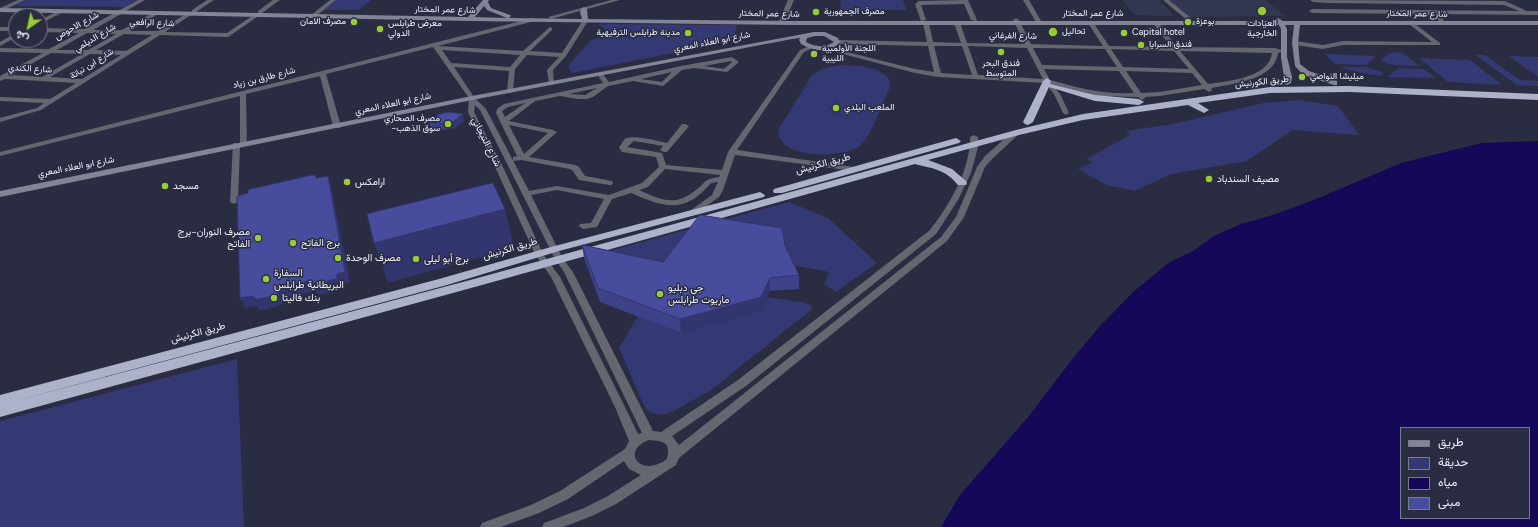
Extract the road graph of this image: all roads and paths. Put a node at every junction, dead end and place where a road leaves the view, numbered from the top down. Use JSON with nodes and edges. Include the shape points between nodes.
{"nodes":[{"id":1,"x":22,"y":0,"type":"edge"},
{"id":2,"x":142,"y":0,"type":"edge"},
{"id":3,"x":211,"y":0,"type":"edge"},
{"id":4,"x":277,"y":0,"type":"edge"},
{"id":5,"x":333,"y":0,"type":"edge"},
{"id":6,"x":617,"y":0,"type":"edge"},
{"id":7,"x":791,"y":0,"type":"edge"},
{"id":8,"x":1026,"y":0,"type":"edge"},
{"id":9,"x":1166,"y":0,"type":"edge"},
{"id":10,"x":1313,"y":0,"type":"edge"},
{"id":11,"x":486,"y":1,"type":"edge"},
{"id":12,"x":966,"y":1,"type":"edge"},
{"id":13,"x":1329,"y":2,"type":"junction"},
{"id":14,"x":1410,"y":2,"type":"junction"},
{"id":15,"x":584,"y":8,"type":"junction"},
{"id":16,"x":1,"y":9,"type":"edge"},
{"id":17,"x":62,"y":11,"type":"junction"},
{"id":18,"x":123,"y":11,"type":"junction"},
{"id":19,"x":1312,"y":11,"type":"dead end"},
{"id":20,"x":1344,"y":12,"type":"junction"},
{"id":21,"x":1427,"y":12,"type":"junction"},
{"id":22,"x":156,"y":13,"type":"junction"},
{"id":23,"x":192,"y":13,"type":"junction"},
{"id":24,"x":1526,"y":13,"type":"junction"},
{"id":25,"x":1538,"y":13,"type":"edge"},
{"id":26,"x":258,"y":14,"type":"junction"},
{"id":27,"x":315,"y":15,"type":"junction"},
{"id":28,"x":512,"y":17,"type":"junction"},
{"id":29,"x":551,"y":17,"type":"junction"},
{"id":30,"x":48,"y":18,"type":"edge"},
{"id":31,"x":471,"y":18,"type":"junction"},
{"id":32,"x":585,"y":19,"type":"junction"},
{"id":33,"x":533,"y":20,"type":"junction"},
{"id":34,"x":974,"y":20,"type":"junction"},
{"id":35,"x":1038,"y":20,"type":"junction"},
{"id":36,"x":1190,"y":20,"type":"junction"},
{"id":37,"x":1441,"y":20,"type":"junction"},
{"id":38,"x":1538,"y":20,"type":"edge"},
{"id":39,"x":782,"y":21,"type":"junction"},
{"id":40,"x":1228,"y":21,"type":"junction"},
{"id":41,"x":1280,"y":21,"type":"junction"},
{"id":42,"x":1357,"y":21,"type":"junction"},
{"id":43,"x":791,"y":22,"type":"junction"},
{"id":44,"x":830,"y":22,"type":"junction"},
{"id":45,"x":924,"y":22,"type":"junction"},
{"id":46,"x":1016,"y":22,"type":"junction"},
{"id":47,"x":1156,"y":22,"type":"junction"},
{"id":48,"x":957,"y":23,"type":"junction"},
{"id":49,"x":1091,"y":23,"type":"junction"},
{"id":50,"x":1297,"y":23,"type":"junction"},
{"id":51,"x":1411,"y":23,"type":"junction"},
{"id":52,"x":1538,"y":23,"type":"edge"},
{"id":53,"x":550,"y":29,"type":"dead end"},
{"id":54,"x":48,"y":30,"type":"edge"},
{"id":55,"x":86,"y":31,"type":"junction"},
{"id":56,"x":123,"y":32,"type":"junction"},
{"id":57,"x":158,"y":33,"type":"junction"},
{"id":58,"x":809,"y":35,"type":"junction"},
{"id":59,"x":792,"y":37,"type":"junction"},
{"id":60,"x":837,"y":40,"type":"junction"},
{"id":61,"x":803,"y":43,"type":"junction"},
{"id":62,"x":1295,"y":43,"type":"junction"},
{"id":63,"x":932,"y":44,"type":"junction"},
{"id":64,"x":965,"y":44,"type":"junction"},
{"id":65,"x":436,"y":46,"type":"junction"},
{"id":66,"x":1029,"y":46,"type":"junction"},
{"id":67,"x":811,"y":47,"type":"junction"},
{"id":68,"x":1106,"y":47,"type":"junction"},
{"id":69,"x":823,"y":48,"type":"junction"},
{"id":70,"x":1173,"y":48,"type":"junction"},
{"id":71,"x":0,"y":50,"type":"edge"},
{"id":72,"x":1275,"y":50,"type":"junction"},
{"id":73,"x":52,"y":51,"type":"junction"},
{"id":74,"x":1284,"y":51,"type":"junction"},
{"id":75,"x":89,"y":52,"type":"junction"},
{"id":76,"x":127,"y":53,"type":"junction"},
{"id":77,"x":525,"y":53,"type":"junction"},
{"id":78,"x":705,"y":54,"type":"junction"},
{"id":79,"x":564,"y":55,"type":"junction"},
{"id":80,"x":714,"y":62,"type":"junction"},
{"id":81,"x":449,"y":65,"type":"junction"},
{"id":82,"x":694,"y":66,"type":"junction"},
{"id":83,"x":1040,"y":67,"type":"junction"},
{"id":84,"x":681,"y":68,"type":"junction"},
{"id":85,"x":512,"y":69,"type":"junction"},
{"id":86,"x":1121,"y":69,"type":"junction"},
{"id":87,"x":1194,"y":71,"type":"junction"},
{"id":88,"x":322,"y":73,"type":"junction"},
{"id":89,"x":600,"y":74,"type":"junction"},
{"id":90,"x":938,"y":75,"type":"junction"},
{"id":91,"x":2,"y":78,"type":"edge"},
{"id":92,"x":976,"y":78,"type":"junction"},
{"id":93,"x":43,"y":79,"type":"junction"},
{"id":94,"x":629,"y":79,"type":"junction"},
{"id":95,"x":82,"y":81,"type":"junction"},
{"id":96,"x":552,"y":83,"type":"junction"},
{"id":97,"x":607,"y":83,"type":"junction"},
{"id":98,"x":1287,"y":83,"type":"junction"},
{"id":99,"x":1050,"y":84,"type":"junction"},
{"id":100,"x":1334,"y":84,"type":"junction"},
{"id":101,"x":1208,"y":89,"type":"junction"},
{"id":102,"x":510,"y":91,"type":"junction"},
{"id":103,"x":1404,"y":91,"type":"junction"},
{"id":104,"x":1538,"y":92,"type":"edge"},
{"id":105,"x":242,"y":93,"type":"junction"},
{"id":106,"x":557,"y":94,"type":"junction"},
{"id":107,"x":1538,"y":97,"type":"edge"},
{"id":108,"x":472,"y":98,"type":"junction"},
{"id":109,"x":0,"y":99,"type":"edge"},
{"id":110,"x":534,"y":99,"type":"junction"},
{"id":111,"x":1412,"y":99,"type":"dead end"},
{"id":112,"x":1142,"y":100,"type":"junction"},
{"id":113,"x":53,"y":101,"type":"junction"},
{"id":114,"x":1188,"y":101,"type":"junction"},
{"id":115,"x":1204,"y":110,"type":"dead end"},
{"id":116,"x":1066,"y":113,"type":"junction"},
{"id":117,"x":0,"y":120,"type":"edge"},
{"id":118,"x":503,"y":122,"type":"junction"},
{"id":119,"x":1028,"y":122,"type":"junction"},
{"id":120,"x":337,"y":126,"type":"junction"},
{"id":121,"x":685,"y":126,"type":"dead end"},
{"id":122,"x":1016,"y":132,"type":"junction"},
{"id":123,"x":495,"y":133,"type":"junction"},
{"id":124,"x":483,"y":136,"type":"junction"},
{"id":125,"x":974,"y":141,"type":"junction"},
{"id":126,"x":240,"y":145,"type":"junction"},
{"id":127,"x":668,"y":145,"type":"junction"},
{"id":128,"x":732,"y":152,"type":"junction"},
{"id":129,"x":0,"y":154,"type":"edge"},
{"id":130,"x":658,"y":155,"type":"junction"},
{"id":131,"x":522,"y":158,"type":"junction"},
{"id":132,"x":914,"y":162,"type":"junction"},
{"id":133,"x":510,"y":164,"type":"junction"},
{"id":134,"x":663,"y":167,"type":"junction"},
{"id":135,"x":500,"y":169,"type":"junction"},
{"id":136,"x":854,"y":169,"type":"junction"},
{"id":137,"x":724,"y":176,"type":"junction"},
{"id":138,"x":609,"y":183,"type":"dead end"},
{"id":139,"x":962,"y":184,"type":"junction"},
{"id":140,"x":632,"y":190,"type":"junction"},
{"id":141,"x":0,"y":194,"type":"edge"},
{"id":142,"x":526,"y":194,"type":"junction"},
{"id":143,"x":955,"y":196,"type":"junction"},
{"id":144,"x":609,"y":197,"type":"junction"},
{"id":145,"x":969,"y":198,"type":"junction"},
{"id":146,"x":234,"y":202,"type":"dead end"},
{"id":147,"x":691,"y":213,"type":"junction"},
{"id":148,"x":583,"y":226,"type":"dead end"},
{"id":149,"x":557,"y":254,"type":"junction"},
{"id":150,"x":542,"y":258,"type":"junction"},
{"id":151,"x":893,"y":264,"type":"junction"},
{"id":152,"x":906,"y":271,"type":"junction"},
{"id":153,"x":0,"y":400,"type":"edge"},
{"id":154,"x":0,"y":411,"type":"edge"},
{"id":155,"x":649,"y":435,"type":"junction"},
{"id":156,"x":664,"y":436,"type":"junction"},
{"id":157,"x":635,"y":441,"type":"junction"},
{"id":158,"x":628,"y":452,"type":"junction"},
{"id":159,"x":675,"y":454,"type":"junction"},
{"id":160,"x":656,"y":471,"type":"junction"},
{"id":161,"x":486,"y":527,"type":"edge"},
{"id":162,"x":548,"y":527,"type":"edge"}],
"edges":[{"from":1,"to":16,"type":"street"},
{"from":2,"to":18,"type":"street","name":"شارع الاحوص"},
{"from":3,"to":23,"type":"street","name":"شارع ابن نباتة"},
{"from":4,"to":26,"type":"street","name":"شارع الرافعي"},
{"from":5,"to":27,"type":"street"},
{"from":6,"to":15,"type":"street"},
{"from":7,"to":39,"type":"street"},
{"from":8,"to":35,"type":"street"},
{"from":9,"to":36,"type":"street"},
{"from":10,"to":13,"type":"street"},
{"from":11,"to":28,"type":"main road","via":[[489,9]]},
{"from":11,"to":31,"type":"main road"},
{"from":12,"to":34,"type":"street"},
{"from":12,"to":45,"type":"street","via":[[919,3]]},
{"from":13,"to":14,"type":"street"},
{"from":13,"to":20,"type":"street"},
{"from":14,"to":21,"type":"street"},
{"from":14,"to":24,"type":"street","via":[[1505,3]]},
{"from":15,"to":29,"type":"street"},
{"from":15,"to":32,"type":"main road"},
{"from":16,"to":17,"type":"main road","name":"شارع عمر المختار"},
{"from":16,"to":18,"type":"main road","name":"شارع عمر المختار"},
{"from":17,"to":18,"type":"main road","name":"شارع عمر المختار"},
{"from":17,"to":30,"type":"street"},
{"from":18,"to":22,"type":"main road","name":"شارع عمر المختار"},
{"from":18,"to":23,"type":"main road","name":"شارع عمر المختار"},
{"from":18,"to":55,"type":"street","name":"شارع الاحوص"},
{"from":19,"to":20,"type":"street"},
{"from":20,"to":21,"type":"street"},
{"from":20,"to":42,"type":"street"},
{"from":21,"to":24,"type":"street"},
{"from":21,"to":37,"type":"street"},
{"from":22,"to":23,"type":"main road","name":"شارع عمر المختار"},
{"from":22,"to":56,"type":"street","name":"شارع الديلمي"},
{"from":23,"to":26,"type":"main road","name":"شارع عمر المختار"},
{"from":23,"to":57,"type":"street","name":"شارع ابن نباتة"},
{"from":24,"to":25,"type":"street"},
{"from":26,"to":27,"type":"main road","name":"شارع عمر المختار"},
{"from":26,"to":57,"type":"street","name":"شارع الرافعي","via":[[228,35]]},
{"from":27,"to":31,"type":"main road","name":"شارع عمر المختار"},
{"from":28,"to":29,"type":"main road","name":"شارع عمر المختار"},
{"from":28,"to":31,"type":"main road","name":"شارع عمر المختار"},
{"from":29,"to":32,"type":"main road","name":"شارع عمر المختار"},
{"from":31,"to":33,"type":"main road","name":"شارع عمر المختار"},
{"from":32,"to":33,"type":"main road","name":"شارع عمر المختار"},
{"from":32,"to":39,"type":"main road","name":"شارع عمر المختار"},
{"from":32,"to":43,"type":"main road","name":"شارع عمر المختار"},
{"from":32,"to":79,"type":"street"},
{"from":33,"to":65,"type":"street","name":"شارع طارق بن زياد"},
{"from":34,"to":45,"type":"main road","name":"شارع عمر المختار"},
{"from":34,"to":46,"type":"main road","name":"شارع عمر المختار"},
{"from":35,"to":36,"type":"main road","name":"شارع عمر المختار"},
{"from":35,"to":46,"type":"main road","name":"شارع عمر المختار"},
{"from":36,"to":40,"type":"main road","name":"شارع عمر المختار"},
{"from":37,"to":38,"type":"main road","name":"شارع عمر المختار"},
{"from":37,"to":42,"type":"main road","name":"شارع عمر المختار"},
{"from":39,"to":43,"type":"main road","name":"شارع عمر المختار"},
{"from":40,"to":41,"type":"main road","name":"شارع عمر المختار"},
{"from":40,"to":47,"type":"main road","name":"شارع عمر المختار"},
{"from":41,"to":42,"type":"main road","name":"شارع عمر المختار"},
{"from":41,"to":50,"type":"main road","name":"شارع عمر المختار"},
{"from":41,"to":74,"type":"main road","via":[[1285,36]]},
{"from":42,"to":50,"type":"main road","name":"شارع عمر المختار"},
{"from":42,"to":51,"type":"main road","name":"شارع عمر المختار"},
{"from":43,"to":44,"type":"main road","name":"شارع عمر المختار"},
{"from":43,"to":59,"type":"main road"},
{"from":44,"to":45,"type":"main road","name":"شارع عمر المختار"},
{"from":44,"to":60,"type":"main road"},
{"from":45,"to":48,"type":"main road","name":"شارع عمر المختار"},
{"from":45,"to":63,"type":"street"},
{"from":46,"to":48,"type":"main road","name":"شارع عمر المختار"},
{"from":46,"to":49,"type":"main road","name":"شارع عمر المختار"},
{"from":46,"to":66,"type":"street"},
{"from":47,"to":49,"type":"main road","name":"شارع عمر المختار"},
{"from":47,"to":70,"type":"street"},
{"from":48,"to":64,"type":"street"},
{"from":49,"to":68,"type":"street"},
{"from":50,"to":62,"type":"main road"},
{"from":51,"to":52,"type":"main road","name":"شارع عمر المختار"},
{"from":51,"to":62,"type":"street","via":[[1438,44],[1342,43],[1323,46]]},
{"from":53,"to":77,"type":"street"},
{"from":54,"to":55,"type":"street","name":"شارع الرافعي"},
{"from":55,"to":56,"type":"street","name":"شارع الرافعي"},
{"from":55,"to":73,"type":"street","name":"شارع الاحوص"},
{"from":56,"to":57,"type":"street","name":"شارع الرافعي"},
{"from":56,"to":75,"type":"street","name":"شارع الديلمي"},
{"from":57,"to":76,"type":"street","name":"شارع ابن نباتة"},
{"from":58,"to":59,"type":"main road","name":"شارع ابو العلاء المعري"},
{"from":58,"to":60,"type":"main road","name":"شارع ابو العلاء المعري","via":[[825,34]]},
{"from":58,"to":61,"type":"main road","via":[[803,38]]},
{"from":59,"to":61,"type":"main road"},
{"from":59,"to":78,"type":"main road","name":"شارع ابو العلاء المعري"},
{"from":60,"to":63,"type":"street","name":"شارع الفرغاني"},
{"from":60,"to":69,"type":"main road","via":[[831,46]]},
{"from":61,"to":67,"type":"main road"},
{"from":62,"to":100,"type":"main road","via":[[1300,69]]},
{"from":63,"to":64,"type":"street","name":"شارع الفرغاني"},
{"from":63,"to":90,"type":"street"},
{"from":64,"to":66,"type":"street","name":"شارع الفرغاني"},
{"from":64,"to":92,"type":"street"},
{"from":65,"to":77,"type":"street"},
{"from":65,"to":81,"type":"street"},
{"from":65,"to":88,"type":"street","name":"شارع طارق بن زياد"},
{"from":66,"to":68,"type":"street","name":"شارع الفرغاني"},
{"from":66,"to":83,"type":"street"},
{"from":67,"to":69,"type":"main road"},
{"from":67,"to":128,"type":"street","via":[[802,51]]},
{"from":68,"to":70,"type":"street","name":"شارع الفرغاني"},
{"from":68,"to":86,"type":"street"},
{"from":69,"to":90,"type":"street"},
{"from":70,"to":72,"type":"street","name":"شارع الفرغاني"},
{"from":70,"to":87,"type":"street"},
{"from":71,"to":73,"type":"street"},
{"from":72,"to":74,"type":"street","name":"شارع الفرغاني"},
{"from":72,"to":101,"type":"street","via":[[1274,59],[1269,67],[1259,74],[1236,83]]},
{"from":73,"to":75,"type":"street"},
{"from":73,"to":91,"type":"street","name":"شارع الاحوص"},
{"from":74,"to":98,"type":"main road"},
{"from":75,"to":76,"type":"street"},
{"from":75,"to":93,"type":"street","name":"شارع الديلمي"},
{"from":76,"to":95,"type":"street","name":"شارع ابن نباتة"},
{"from":77,"to":79,"type":"street"},
{"from":77,"to":85,"type":"street"},
{"from":78,"to":80,"type":"street"},
{"from":78,"to":89,"type":"main road","name":"شارع ابو العلاء المعري"},
{"from":79,"to":96,"type":"street","via":[[550,70]]},
{"from":80,"to":82,"type":"street"},
{"from":80,"to":82,"type":"street","via":[[732,59],[736,62],[725,71]]},
{"from":81,"to":85,"type":"street"},
{"from":81,"to":108,"type":"street"},
{"from":82,"to":84,"type":"street"},
{"from":83,"to":86,"type":"street"},
{"from":83,"to":99,"type":"street"},
{"from":84,"to":94,"type":"street"},
{"from":84,"to":94,"type":"street","via":[[663,84]]},
{"from":85,"to":102,"type":"street"},
{"from":86,"to":87,"type":"street"},
{"from":86,"to":112,"type":"street"},
{"from":87,"to":101,"type":"street"},
{"from":88,"to":105,"type":"street","name":"شارع طارق بن زياد"},
{"from":88,"to":120,"type":"street"},
{"from":89,"to":96,"type":"main road","name":"شارع ابو العلاء المعري"},
{"from":89,"to":97,"type":"street"},
{"from":90,"to":92,"type":"street"},
{"from":91,"to":93,"type":"street","name":"شارع الكندي"},
{"from":92,"to":99,"type":"street"},
{"from":93,"to":95,"type":"street","name":"شارع الكندي"},
{"from":94,"to":97,"type":"street"},
{"from":95,"to":113,"type":"street","name":"شارع ابن نباتة"},
{"from":96,"to":102,"type":"main road","name":"شارع ابو العلاء المعري"},
{"from":97,"to":106,"type":"street"},
{"from":97,"to":106,"type":"street","via":[[587,98]]},
{"from":98,"to":100,"type":"highway","name":"طريق الكورنيش"},
{"from":98,"to":101,"type":"highway","name":"طريق الكورنيش"},
{"from":99,"to":112,"type":"highway","via":[[1095,98]]},
{"from":99,"to":116,"type":"street"},
{"from":99,"to":119,"type":"highway"},
{"from":100,"to":104,"type":"highway","name":"طريق الكورنيش"},
{"from":101,"to":112,"type":"highway","name":"طريق الكورنيش"},
{"from":102,"to":108,"type":"main road","name":"شارع ابو العلاء المعري"},
{"from":103,"to":107,"type":"highway","name":"طريق الكورنيش"},
{"from":103,"to":111,"type":"highway"},
{"from":103,"to":114,"type":"highway","name":"طريق الكورنيش","via":[[1290,88]]},
{"from":105,"to":126,"type":"street"},
{"from":105,"to":129,"type":"street","name":"شارع طارق بن زياد"},
{"from":106,"to":110,"type":"street"},
{"from":108,"to":120,"type":"main road","name":"شارع ابو العلاء المعري"},
{"from":108,"to":123,"type":"street","name":"شارع التيجاني","via":[[483,109]]},
{"from":108,"to":124,"type":"street","name":"شارع التيجاني","via":[[471,112]]},
{"from":109,"to":113,"type":"street"},
{"from":110,"to":118,"type":"street"},
{"from":110,"to":118,"type":"street","via":[[502,108],[499,113]]},
{"from":112,"to":116,"type":"highway","name":"طريق الكورنيش"},
{"from":113,"to":117,"type":"street","name":"شارع ابن نباتة","via":[[39,109]]},
{"from":114,"to":115,"type":"highway"},
{"from":114,"to":122,"type":"highway","name":"طريق الكورنيش","via":[[1083,117]]},
{"from":116,"to":119,"type":"highway","name":"طريق الكورنيش"},
{"from":118,"to":131,"type":"street"},
{"from":118,"to":131,"type":"street","via":[[553,132],[528,156]]},
{"from":119,"to":125,"type":"highway","name":"طريق الكرنيش"},
{"from":120,"to":126,"type":"main road","name":"شارع ابو العلاء المعري"},
{"from":121,"to":127,"type":"street"},
{"from":122,"to":125,"type":"highway","name":"طريق الكرنيش"},
{"from":122,"to":145,"type":"street","via":[[988,158]]},
{"from":123,"to":124,"type":"street"},
{"from":123,"to":133,"type":"street","name":"شارع التيجاني"},
{"from":124,"to":135,"type":"street","name":"شارع التيجاني"},
{"from":125,"to":132,"type":"highway","name":"طريق الكرنيش"},
{"from":125,"to":136,"type":"highway","name":"طريق الكرنيش"},
{"from":125,"to":139,"type":"street","via":[[973,155]]},
{"from":126,"to":141,"type":"main road","name":"شارع ابو العلاء المعري"},
{"from":126,"to":146,"type":"street"},
{"from":127,"to":130,"type":"street"},
{"from":127,"to":130,"type":"street","via":[[633,139],[623,147],[625,150]]},
{"from":128,"to":136,"type":"street"},
{"from":128,"to":137,"type":"street"},
{"from":130,"to":134,"type":"street"},
{"from":131,"to":133,"type":"street"},
{"from":131,"to":138,"type":"street","via":[[572,167],[582,178]]},
{"from":132,"to":139,"type":"highway","via":[[944,168],[955,175]]},
{"from":132,"to":149,"type":"highway","name":"طريق الكرنيش"},
{"from":133,"to":135,"type":"street"},
{"from":133,"to":142,"type":"street","name":"شارع التيجاني"},
{"from":134,"to":137,"type":"street"},
{"from":134,"to":140,"type":"street","via":[[645,185]]},
{"from":135,"to":150,"type":"street","name":"شارع التيجاني"},
{"from":136,"to":147,"type":"highway","name":"طريق الكرنيش"},
{"from":137,"to":140,"type":"street","via":[[709,181],[693,197],[676,205]]},
{"from":137,"to":147,"type":"street","via":[[715,197]]},
{"from":139,"to":143,"type":"street"},
{"from":140,"to":144,"type":"street"},
{"from":142,"to":144,"type":"street","via":[[557,188]]},
{"from":142,"to":149,"type":"street","name":"شارع التيجاني"},
{"from":143,"to":145,"type":"street"},
{"from":143,"to":151,"type":"street","via":[[943,220],[933,232]]},
{"from":144,"to":148,"type":"street","via":[[594,225]]},
{"from":145,"to":152,"type":"street","via":[[960,217],[944,239]]},
{"from":147,"to":149,"type":"highway","name":"طريق الكرنيش"},
{"from":149,"to":150,"type":"highway","name":"طريق الكرنيش"},
{"from":149,"to":155,"type":"street","name":"شارع التيجاني"},
{"from":150,"to":153,"type":"highway","name":"طريق الكرنيش"},
{"from":150,"to":154,"type":"highway","name":"طريق الكرنيش"},
{"from":150,"to":157,"type":"street","name":"شارع التيجاني","via":[[555,278]]},
{"from":151,"to":152,"type":"street"},
{"from":151,"to":156,"type":"street","via":[[742,384]]},
{"from":152,"to":159,"type":"street"},
{"from":155,"to":156,"type":"street"},
{"from":155,"to":157,"type":"street"},
{"from":156,"to":159,"type":"street","via":[[674,445]]},
{"from":157,"to":158,"type":"street"},
{"from":158,"to":160,"type":"street","via":[[628,459],[638,470]]},
{"from":158,"to":161,"type":"street","via":[[564,495]]},
{"from":159,"to":160,"type":"street","via":[[668,465]]},
{"from":160,"to":162,"type":"street","via":[[612,500]]}]}
